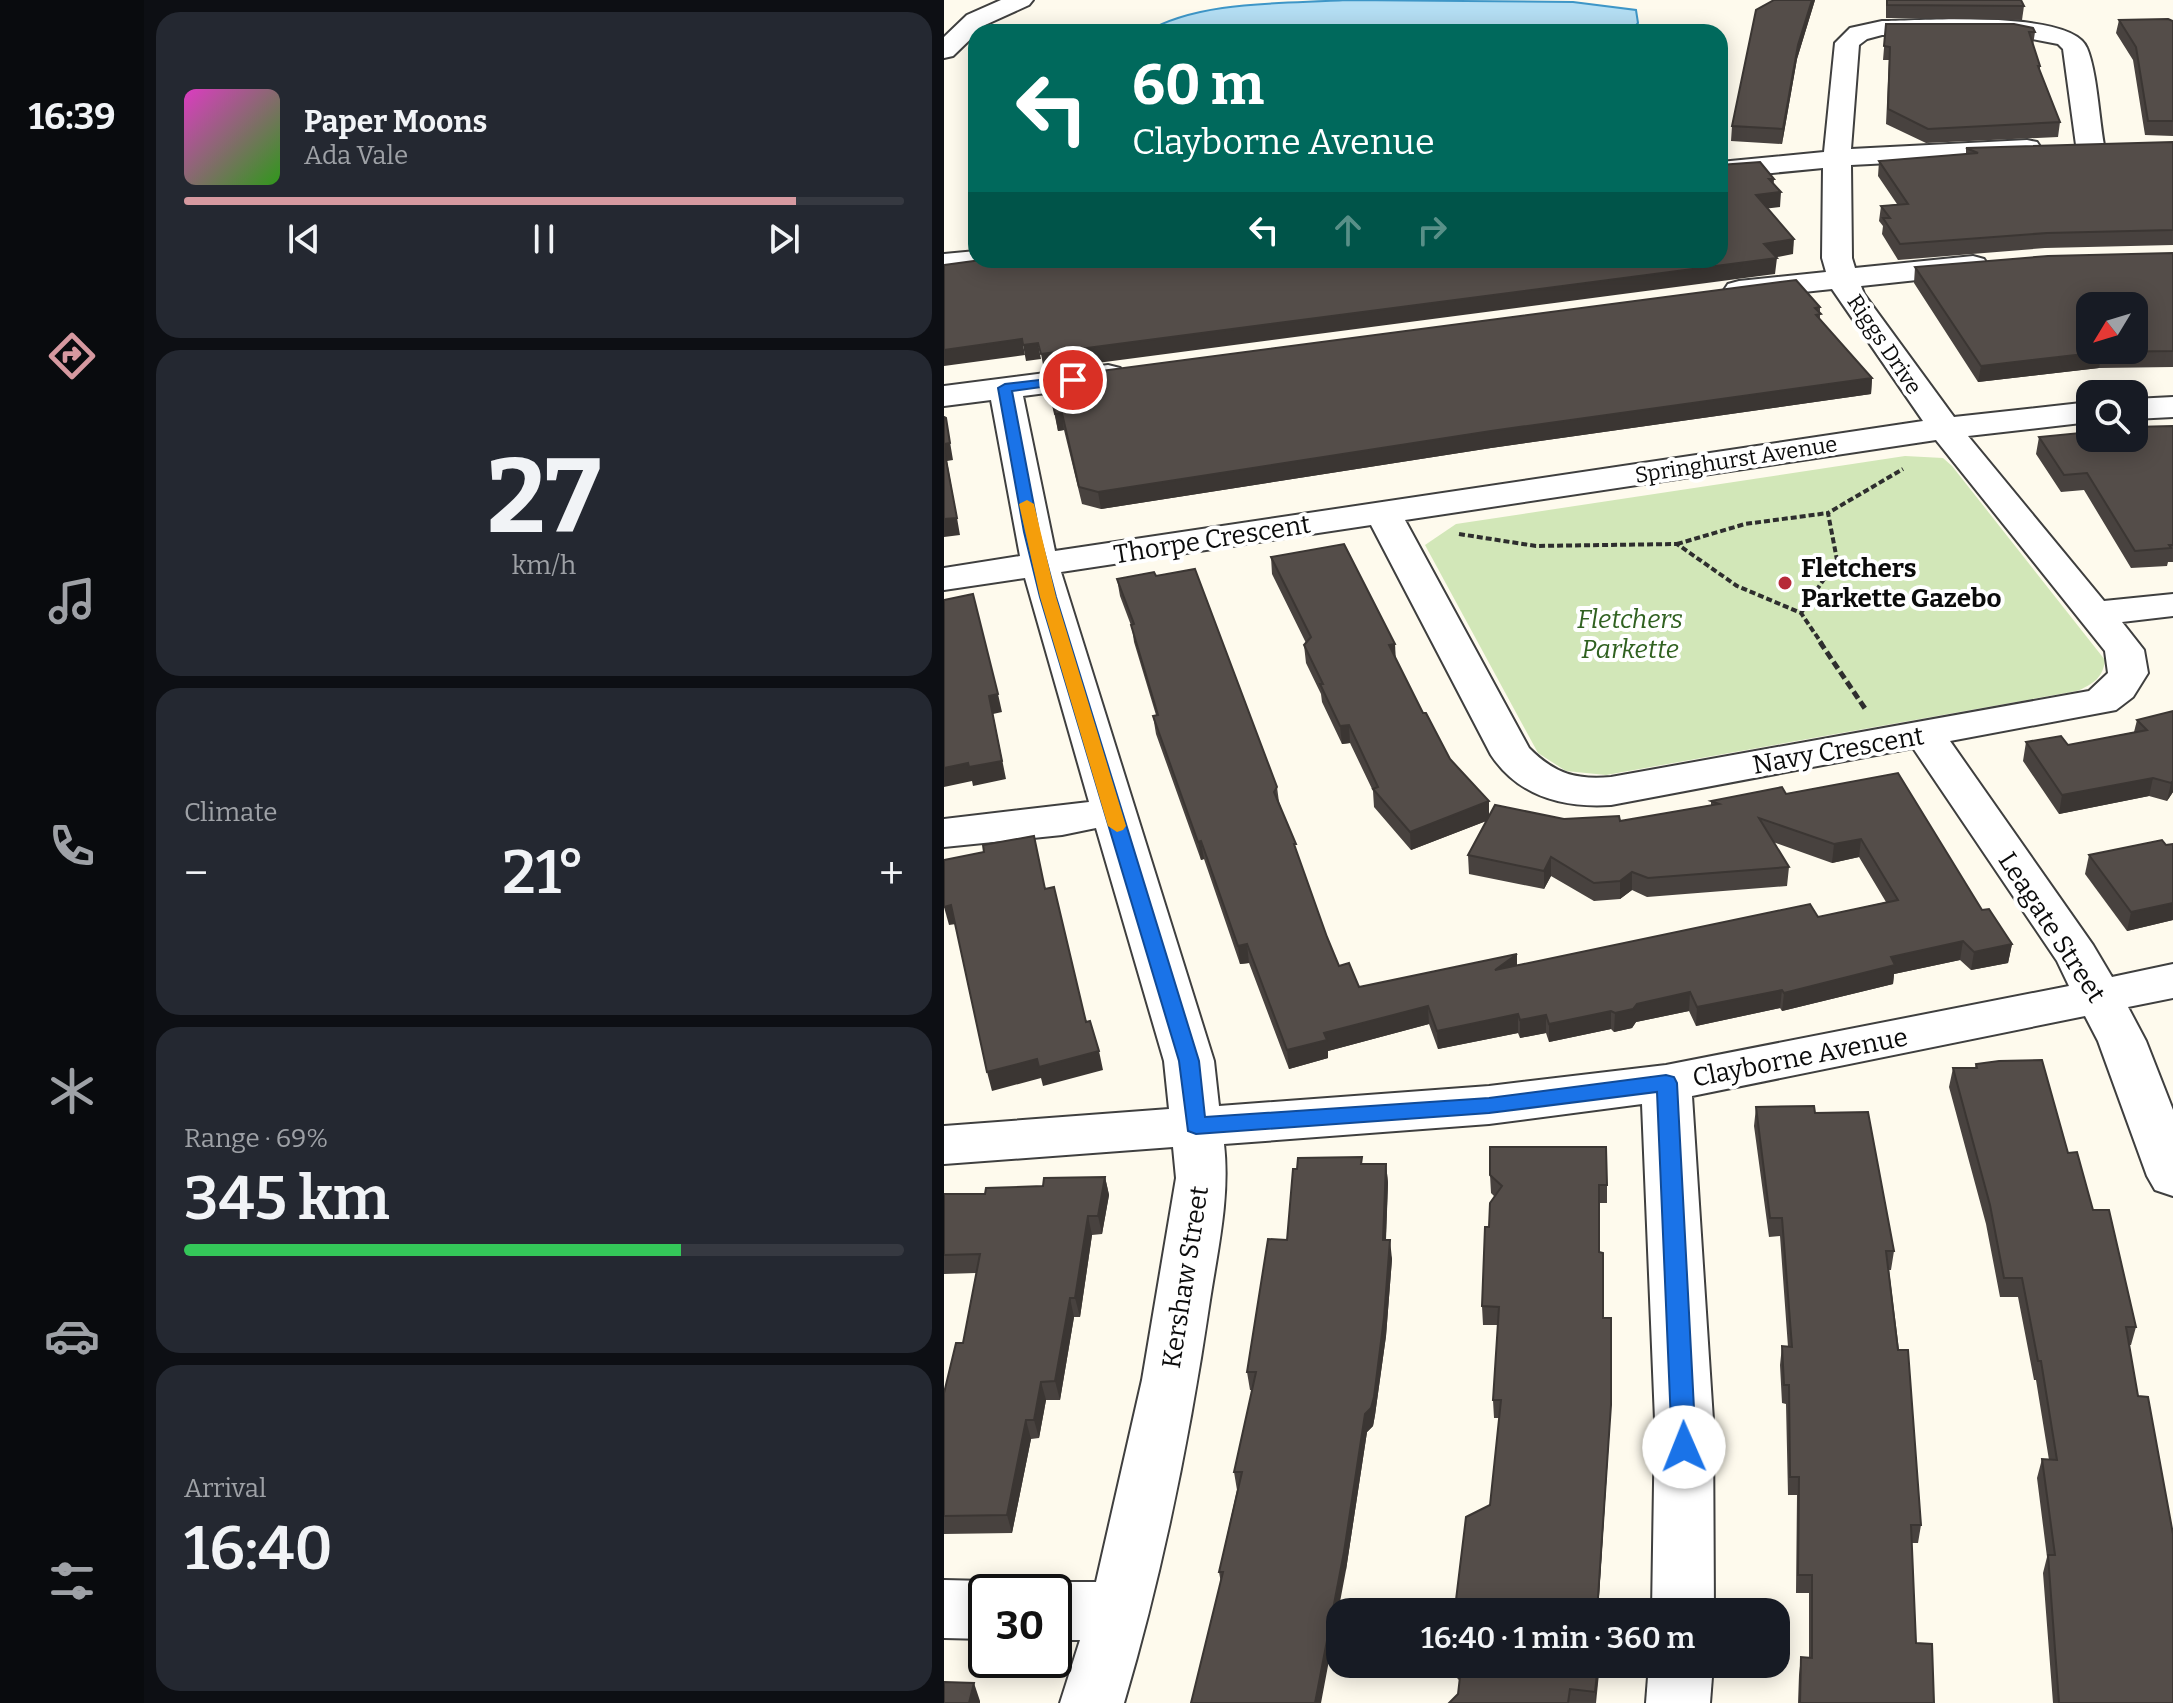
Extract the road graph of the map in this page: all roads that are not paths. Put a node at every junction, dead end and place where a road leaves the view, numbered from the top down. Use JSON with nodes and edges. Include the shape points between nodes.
{"nodes":[{"id":1,"x":1021,"y":0,"type":"edge"},
{"id":2,"x":972,"y":24,"type":"edge"},
{"id":3,"x":968,"y":28,"type":"edge"},
{"id":4,"x":944,"y":51,"type":"edge"},
{"id":5,"x":2090,"y":145,"type":"junction"},
{"id":6,"x":2120,"y":145,"type":"edge"},
{"id":7,"x":1838,"y":158,"type":"junction"},
{"id":8,"x":1728,"y":169,"type":"edge"},
{"id":9,"x":968,"y":261,"type":"edge"},
{"id":10,"x":944,"y":263,"type":"edge"},
{"id":11,"x":2005,"y":263,"type":"edge"},
{"id":12,"x":1843,"y":277,"type":"junction"},
{"id":13,"x":1704,"y":294,"type":"edge"},
{"id":14,"x":1135,"y":371,"type":"edge"},
{"id":15,"x":1005,"y":388,"type":"junction"},
{"id":16,"x":944,"y":396,"type":"edge"},
{"id":17,"x":2173,"y":407,"type":"edge"},
{"id":18,"x":2148,"y":408,"type":"edge"},
{"id":19,"x":2076,"y":414,"type":"edge"},
{"id":20,"x":1944,"y":428,"type":"junction"},
{"id":21,"x":1383,"y":513,"type":"junction"},
{"id":22,"x":1040,"y":565,"type":"junction"},
{"id":23,"x":944,"y":579,"type":"edge"},
{"id":24,"x":2173,"y":605,"type":"edge"},
{"id":25,"x":2095,"y":614,"type":"junction"},
{"id":26,"x":1925,"y":735,"type":"junction"},
{"id":27,"x":1112,"y":811,"type":"junction"},
{"id":28,"x":944,"y":833,"type":"edge"},
{"id":29,"x":2173,"y":981,"type":"edge"},
{"id":30,"x":2097,"y":996,"type":"junction"},
{"id":31,"x":1666,"y":1083,"type":"junction"},
{"id":32,"x":1196,"y":1126,"type":"junction"},
{"id":33,"x":944,"y":1145,"type":"edge"},
{"id":34,"x":2173,"y":1176,"type":"edge"},
{"id":35,"x":1683,"y":1598,"type":"edge"},
{"id":36,"x":944,"y":1609,"type":"edge"},
{"id":37,"x":968,"y":1610,"type":"edge"},
{"id":38,"x":1072,"y":1611,"type":"edge"},
{"id":39,"x":1120,"y":1611,"type":"junction"},
{"id":40,"x":1680,"y":1678,"type":"edge"},
{"id":41,"x":1092,"y":1703,"type":"edge"},
{"id":42,"x":1678,"y":1703,"type":"edge"}],
"edges":[{"from":1,"to":2,"type":"street"},
{"from":3,"to":4,"type":"street"},
{"from":5,"to":6,"type":"street"},
{"from":5,"to":7,"type":"street"},
{"from":5,"to":7,"type":"street","name":"Riggs Drive","via":[[2075,48],[2067,39],[2026,28],[1882,28],[1859,33],[1847,43]]},
{"from":7,"to":8,"type":"street"},
{"from":7,"to":12,"type":"street","name":"Riggs Drive","via":[[1837,258]]},
{"from":9,"to":10,"type":"street"},
{"from":11,"to":12,"type":"street"},
{"from":12,"to":13,"type":"street"},
{"from":12,"to":20,"type":"street","name":"Riggs Drive","via":[[1849,295]]},
{"from":14,"to":15,"type":"street"},
{"from":15,"to":16,"type":"street"},
{"from":15,"to":22,"type":"street","name":"Kershaw Street"},
{"from":17,"to":18,"type":"street"},
{"from":19,"to":20,"type":"street","name":"Springhurst Avenue"},
{"from":20,"to":21,"type":"street","name":"Springhurst Avenue"},
{"from":20,"to":25,"type":"street","name":"Navy Crescent"},
{"from":21,"to":22,"type":"street","name":"Thorpe Crescent"},
{"from":21,"to":26,"type":"street","name":"Navy Crescent","via":[[1512,755],[1531,775],[1559,790],[1611,791]]},
{"from":22,"to":23,"type":"street"},
{"from":22,"to":27,"type":"street","name":"Kershaw Street"},
{"from":24,"to":25,"type":"street"},
{"from":25,"to":26,"type":"street","name":"Navy Crescent","via":[[2124,650],[2129,665],[2112,695],[2089,705]]},
{"from":26,"to":30,"type":"street","name":"Leagate Street","via":[[2077,956]]},
{"from":27,"to":28,"type":"street"},
{"from":27,"to":32,"type":"street","name":"Kershaw Street","via":[[1189,1061]]},
{"from":29,"to":30,"type":"street","name":"Clayborne Avenue"},
{"from":30,"to":31,"type":"street","name":"Clayborne Avenue"},
{"from":30,"to":34,"type":"street","name":"Leagate Street","via":[[2122,1041]]},
{"from":31,"to":32,"type":"street","name":"Clayborne Avenue","via":[[1489,1105]]},
{"from":31,"to":35,"type":"street","via":[[1684,1420]]},
{"from":32,"to":33,"type":"street","name":"Clayborne Avenue"},
{"from":32,"to":39,"type":"street","name":"Kershaw Street","via":[[1202,1178],[1170,1380]]},
{"from":36,"to":37,"type":"street"},
{"from":38,"to":39,"type":"street"},
{"from":39,"to":41,"type":"street","name":"Kershaw Street"},
{"from":40,"to":42,"type":"street"}]}
